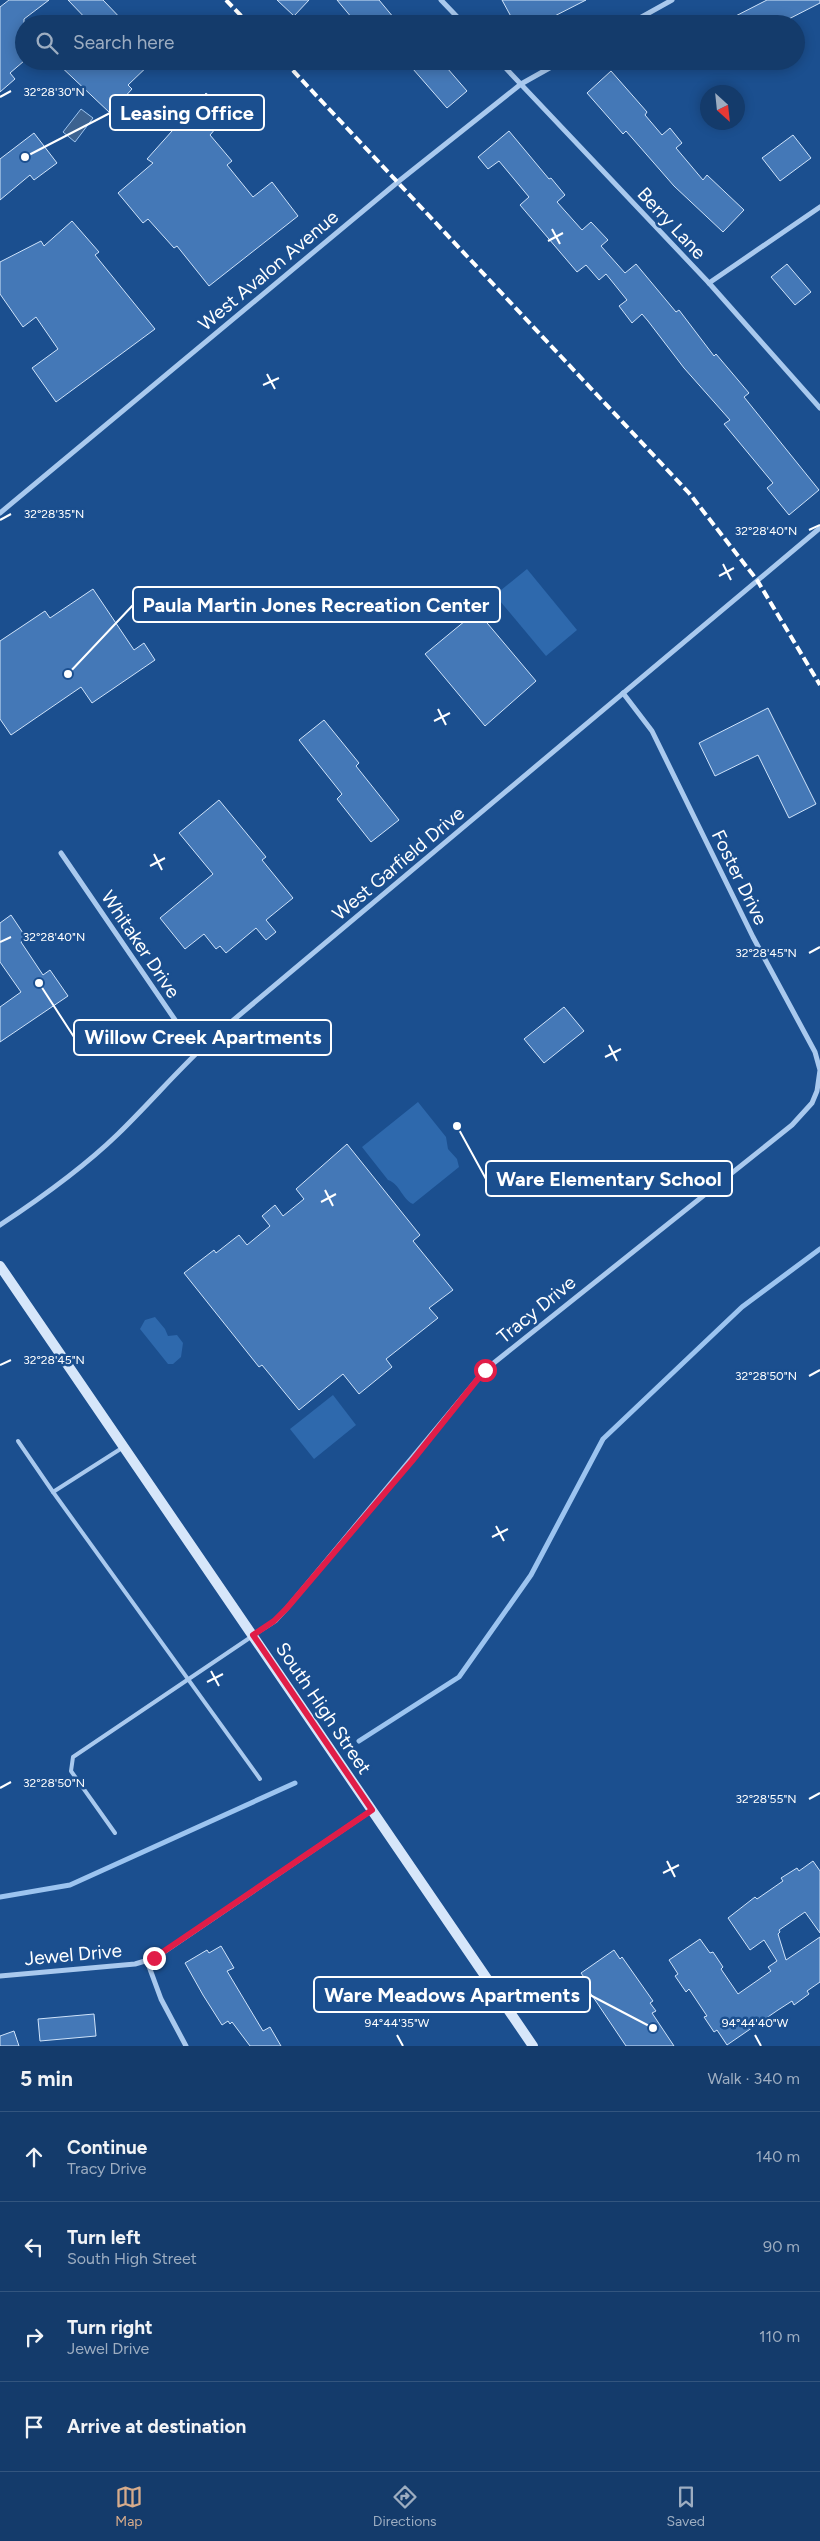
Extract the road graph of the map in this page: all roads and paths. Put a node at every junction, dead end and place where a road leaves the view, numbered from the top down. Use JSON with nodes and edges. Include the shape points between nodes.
{"nodes":[{"id":1,"x":441,"y":0,"type":"edge"},
{"id":2,"x":672,"y":0,"type":"edge"},
{"id":3,"x":455,"y":15,"type":"edge"},
{"id":4,"x":646,"y":15,"type":"edge"},
{"id":5,"x":508,"y":70,"type":"edge"},
{"id":6,"x":546,"y":70,"type":"edge"},
{"id":7,"x":521,"y":84,"type":"junction"},
{"id":8,"x":820,"y":207,"type":"edge"},
{"id":9,"x":709,"y":282,"type":"junction"},
{"id":10,"x":820,"y":408,"type":"edge"},
{"id":11,"x":0,"y":513,"type":"edge"},
{"id":12,"x":820,"y":528,"type":"edge"},
{"id":13,"x":623,"y":692,"type":"junction"},
{"id":14,"x":61,"y":853,"type":"dead end"},
{"id":15,"x":197,"y":1052,"type":"junction"},
{"id":16,"x":819,"y":1078,"type":"edge"},
{"id":17,"x":0,"y":1225,"type":"edge"},
{"id":18,"x":0,"y":1266,"type":"edge"},
{"id":19,"x":18,"y":1441,"type":"dead end"},
{"id":20,"x":124,"y":1447,"type":"junction"},
{"id":21,"x":52,"y":1492,"type":"junction"},
{"id":22,"x":253,"y":1635,"type":"junction"},
{"id":23,"x":190,"y":1678,"type":"junction"},
{"id":24,"x":260,"y":1779,"type":"dead end"},
{"id":25,"x":372,"y":1810,"type":"junction"},
{"id":26,"x":116,"y":1833,"type":"dead end"},
{"id":27,"x":147,"y":1961,"type":"junction"},
{"id":28,"x":0,"y":1976,"type":"edge"},
{"id":29,"x":186,"y":2046,"type":"edge"},
{"id":30,"x":533,"y":2046,"type":"edge"}],
"edges":[{"from":1,"to":3,"type":"street"},
{"from":2,"to":4,"type":"street"},
{"from":5,"to":7,"type":"street","name":"Berry Lane"},
{"from":6,"to":7,"type":"street","name":"West Avalon Avenue"},
{"from":7,"to":9,"type":"street","name":"Berry Lane"},
{"from":7,"to":11,"type":"street","name":"West Avalon Avenue","via":[[399,181]]},
{"from":8,"to":9,"type":"street"},
{"from":9,"to":10,"type":"street","name":"Berry Lane"},
{"from":12,"to":13,"type":"street","name":"West Garfield Drive"},
{"from":13,"to":15,"type":"street","name":"West Garfield Drive"},
{"from":13,"to":16,"type":"street","name":"Foster Drive","via":[[652,731],[753,936],[811,1042]]},
{"from":14,"to":15,"type":"street","name":"Whitaker Drive"},
{"from":15,"to":17,"type":"street","name":"West Garfield Drive","via":[[111,1140],[61,1182]]},
{"from":16,"to":22,"type":"street","name":"Tracy Drive","via":[[818,1091],[812,1103],[792,1125],[485,1370],[287,1608]]},
{"from":18,"to":20,"type":"main road","name":"South High Street"},
{"from":19,"to":21,"type":"lane"},
{"from":20,"to":21,"type":"lane"},
{"from":20,"to":22,"type":"main road","name":"South High Street"},
{"from":21,"to":23,"type":"lane"},
{"from":22,"to":23,"type":"lane"},
{"from":22,"to":25,"type":"main road","name":"South High Street"},
{"from":23,"to":24,"type":"lane"},
{"from":23,"to":26,"type":"lane","via":[[73,1757],[71,1771]]},
{"from":25,"to":27,"type":"street","name":"Jewel Drive"},
{"from":25,"to":30,"type":"main road","name":"South High Street"},
{"from":27,"to":28,"type":"street","name":"Jewel Drive"},
{"from":27,"to":29,"type":"street","via":[[161,1999]]}]}
